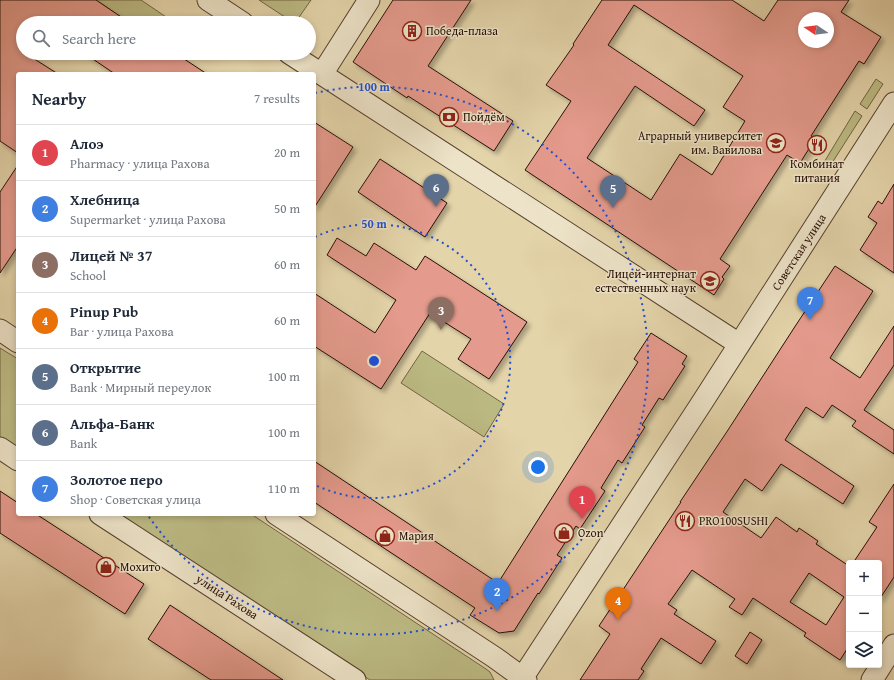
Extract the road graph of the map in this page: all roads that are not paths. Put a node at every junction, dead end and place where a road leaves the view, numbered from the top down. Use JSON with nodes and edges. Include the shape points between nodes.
{"nodes":[{"id":1,"x":208,"y":0,"type":"edge"},
{"id":2,"x":354,"y":0,"type":"edge"},
{"id":3,"x":369,"y":0,"type":"edge"},
{"id":4,"x":232,"y":16,"type":"edge"},
{"id":5,"x":300,"y":60,"type":"edge"},
{"id":6,"x":317,"y":71,"type":"junction"},
{"id":7,"x":894,"y":103,"type":"edge"},
{"id":8,"x":0,"y":330,"type":"edge"},
{"id":9,"x":16,"y":341,"type":"edge"},
{"id":10,"x":739,"y":344,"type":"junction"},
{"id":11,"x":0,"y":448,"type":"edge"},
{"id":12,"x":16,"y":459,"type":"edge"},
{"id":13,"x":103,"y":516,"type":"edge"},
{"id":14,"x":279,"y":516,"type":"edge"},
{"id":15,"x":894,"y":645,"type":"edge"},
{"id":16,"x":523,"y":679,"type":"edge"},
{"id":17,"x":354,"y":680,"type":"edge"},
{"id":18,"x":872,"y":680,"type":"edge"}],
"edges":[{"from":1,"to":4,"type":"street"},
{"from":2,"to":6,"type":"street"},
{"from":3,"to":6,"type":"street"},
{"from":5,"to":6,"type":"street"},
{"from":6,"to":10,"type":"street"},
{"from":7,"to":10,"type":"street","name":"Советская улица"},
{"from":8,"to":9,"type":"street"},
{"from":10,"to":16,"type":"street","name":"Советская улица"},
{"from":11,"to":12,"type":"street"},
{"from":13,"to":17,"type":"street","name":"улица Рахова"},
{"from":14,"to":16,"type":"street","via":[[494,657]]},
{"from":15,"to":18,"type":"street"}]}
